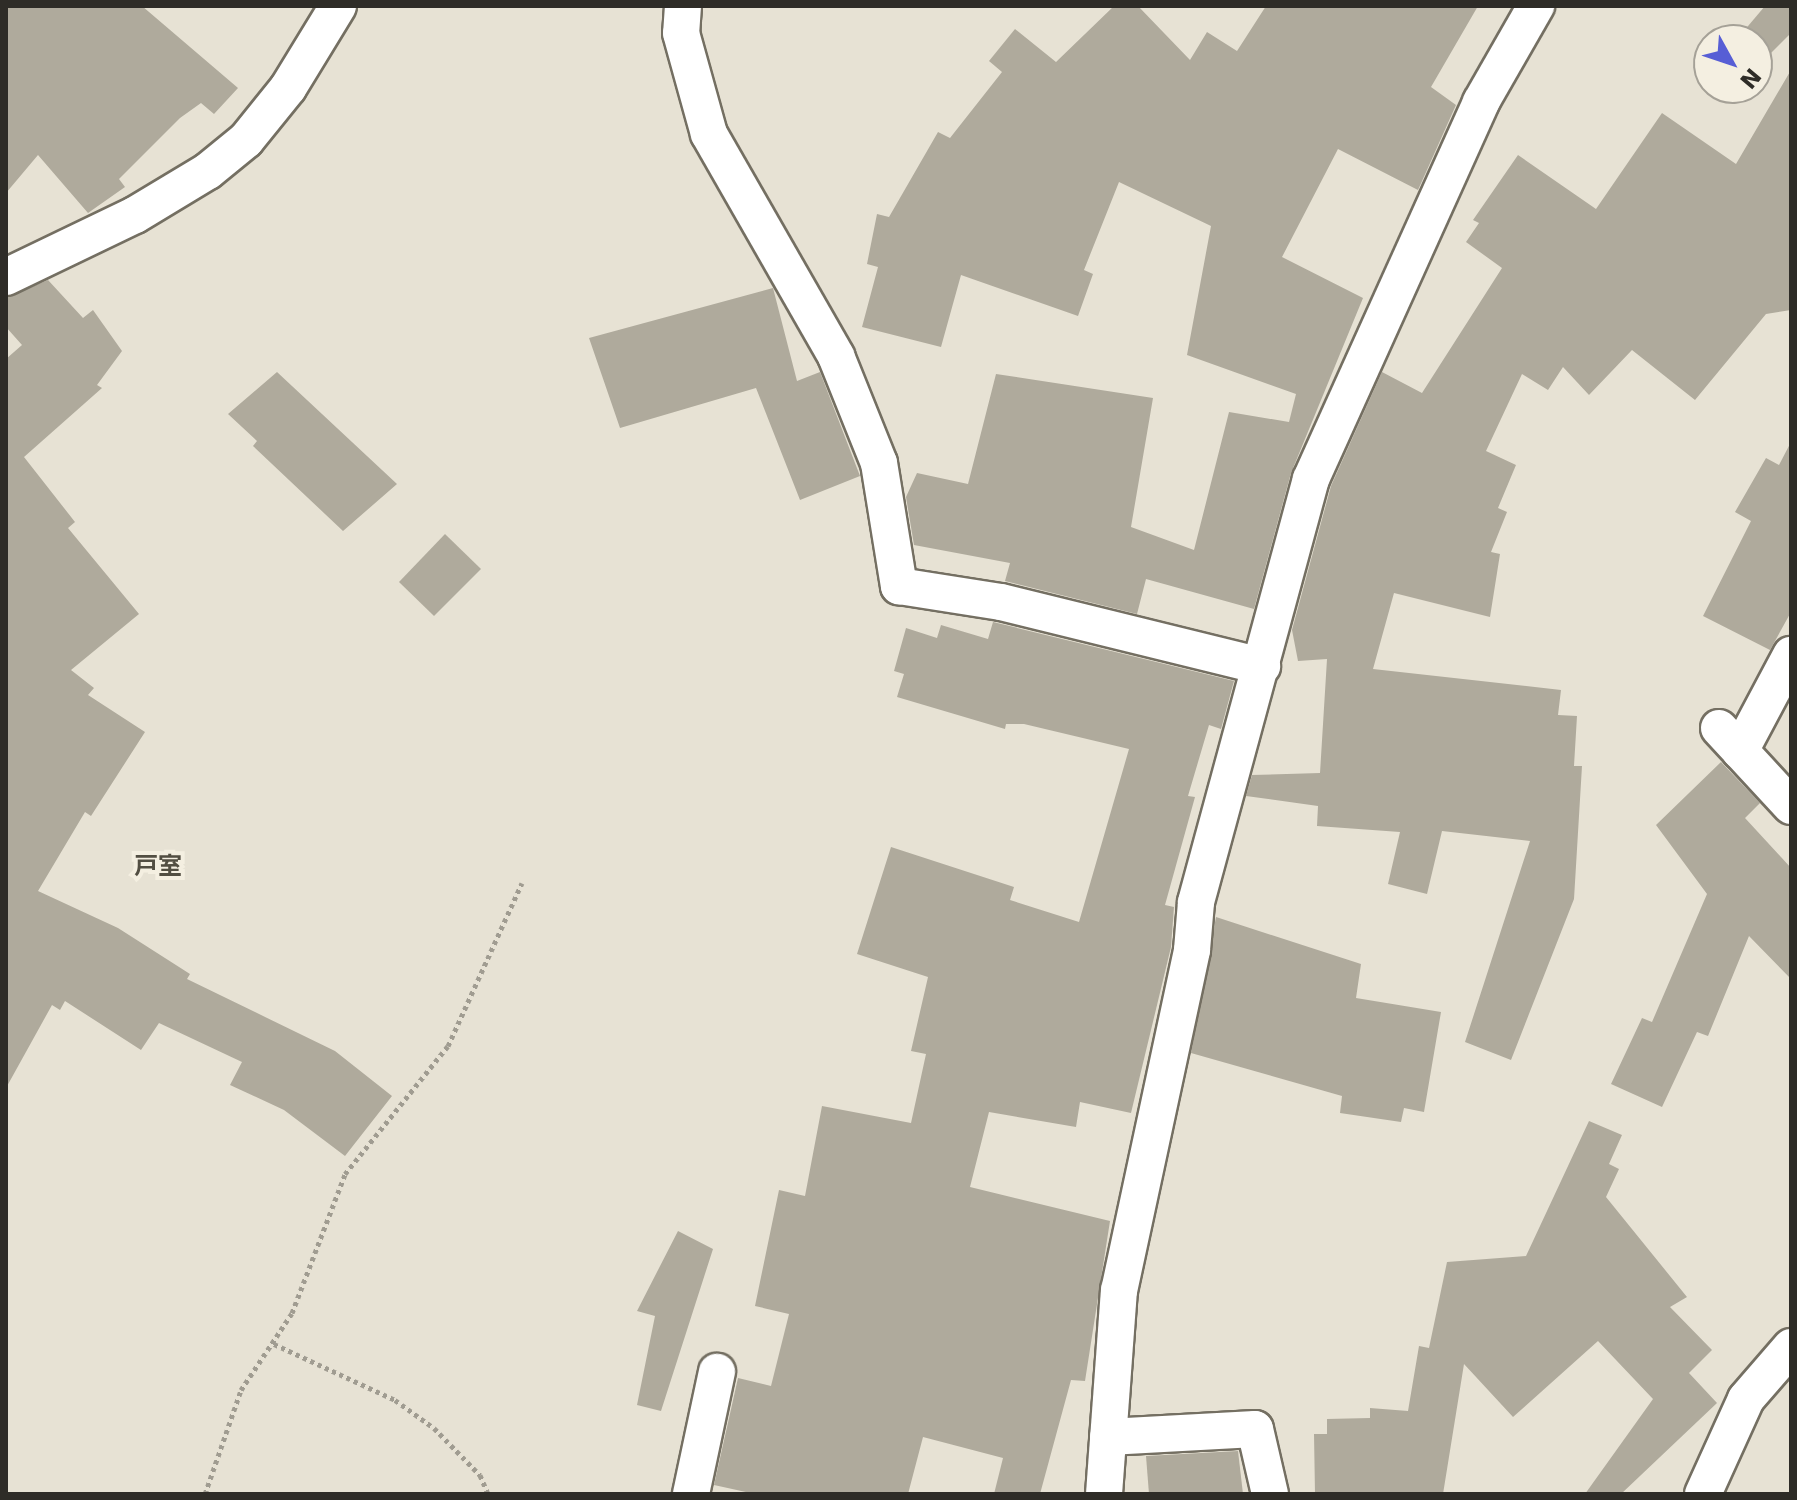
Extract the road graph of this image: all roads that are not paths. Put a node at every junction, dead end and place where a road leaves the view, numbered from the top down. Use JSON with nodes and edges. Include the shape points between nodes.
{"nodes":[{"id":1,"x":338,"y":6,"type":"edge"},
{"id":2,"x":683,"y":6,"type":"edge"},
{"id":3,"x":1536,"y":6,"type":"edge"},
{"id":4,"x":6,"y":277,"type":"edge"},
{"id":5,"x":1791,"y":655,"type":"edge"},
{"id":6,"x":1262,"y":666,"type":"junction"},
{"id":7,"x":1791,"y":806,"type":"edge"},
{"id":8,"x":1791,"y":1347,"type":"edge"},
{"id":9,"x":717,"y":1372,"type":"dead end"},
{"id":10,"x":1108,"y":1437,"type":"junction"},
{"id":11,"x":691,"y":1494,"type":"edge"},
{"id":12,"x":1104,"y":1494,"type":"edge"},
{"id":13,"x":1270,"y":1494,"type":"edge"},
{"id":14,"x":1703,"y":1494,"type":"edge"}],
"edges":[{"from":1,"to":4,"type":"street","via":[[288,88],[217,163],[135,215]]},
{"from":2,"to":6,"type":"street","via":[[681,33],[709,134],[836,356],[879,463],[899,586],[1001,602]]},
{"from":3,"to":6,"type":"street","via":[[1481,102],[1311,479]]},
{"from":5,"to":7,"type":"street","via":[[1729,739]]},
{"from":6,"to":10,"type":"street","via":[[1224,783],[1196,902],[1192,950],[1119,1291]]},
{"from":8,"to":14,"type":"street","via":[[1746,1399]]},
{"from":9,"to":11,"type":"street"},
{"from":10,"to":12,"type":"street"},
{"from":10,"to":13,"type":"street","via":[[1255,1429]]}]}
